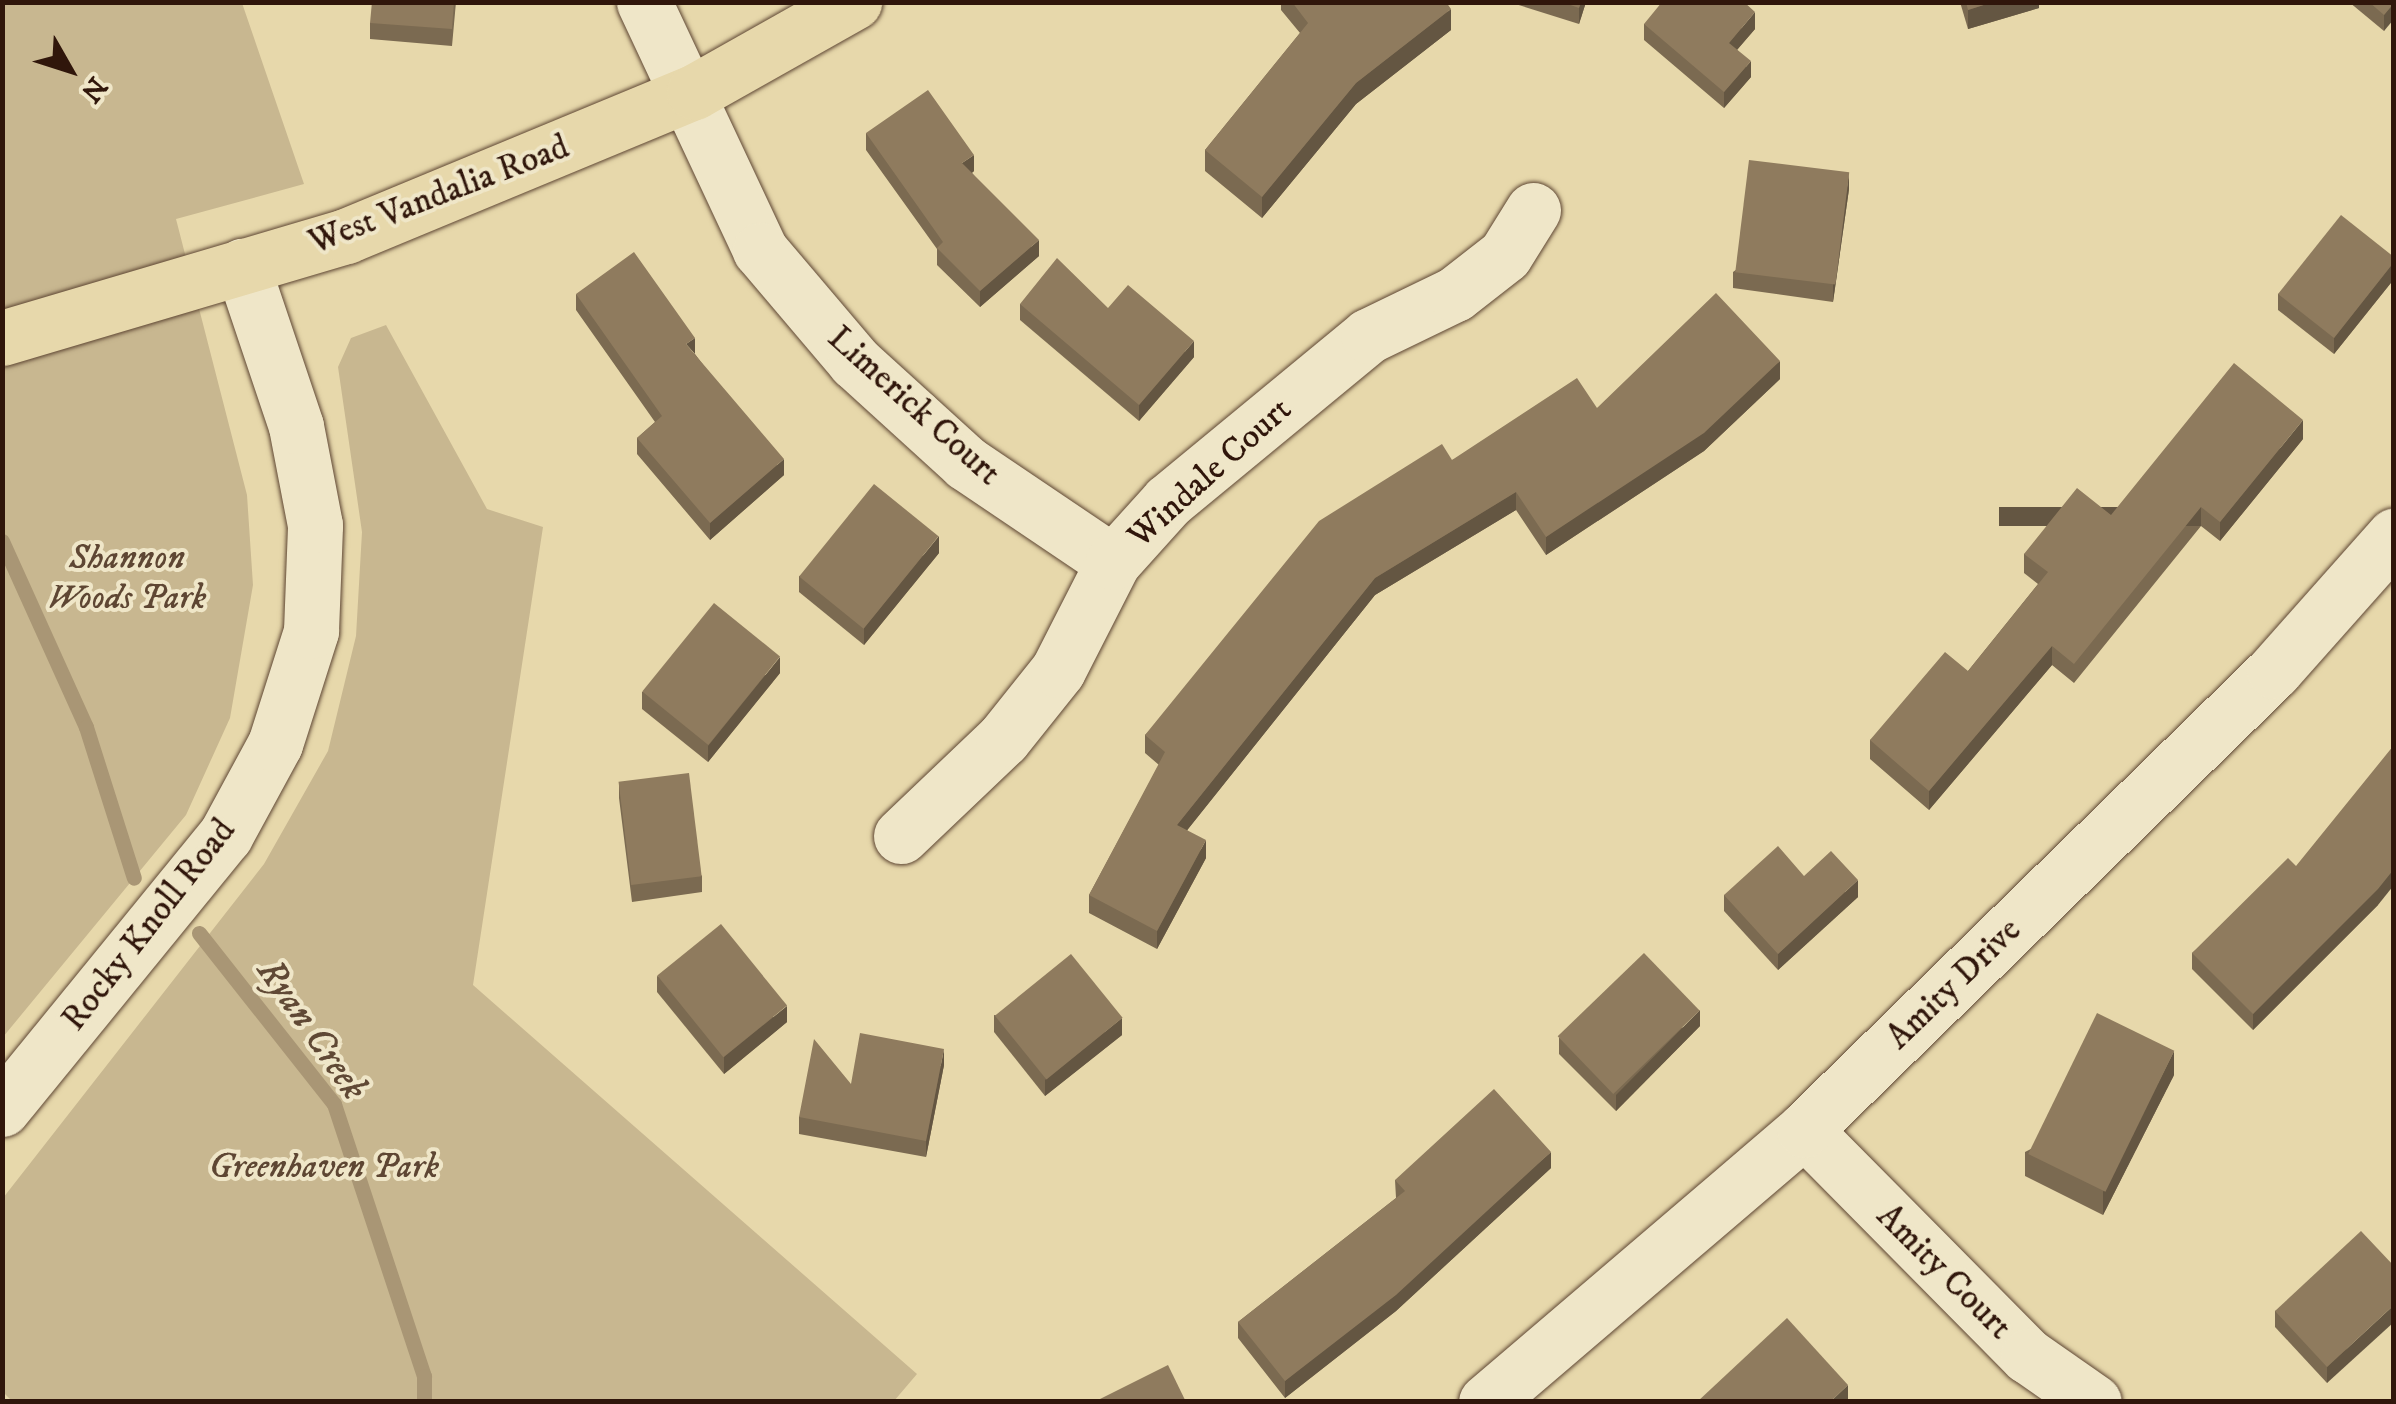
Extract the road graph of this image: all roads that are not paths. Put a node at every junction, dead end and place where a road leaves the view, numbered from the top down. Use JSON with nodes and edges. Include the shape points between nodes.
{"nodes":[{"id":1,"x":644,"y":2,"type":"edge"},
{"id":2,"x":854,"y":2,"type":"edge"},
{"id":3,"x":694,"y":92,"type":"junction"},
{"id":4,"x":1533,"y":210,"type":"dead end"},
{"id":5,"x":242,"y":266,"type":"junction"},
{"id":6,"x":2,"y":338,"type":"edge"},
{"id":7,"x":2394,"y":536,"type":"edge"},
{"id":8,"x":1113,"y":562,"type":"junction"},
{"id":9,"x":901,"y":836,"type":"dead end"},
{"id":10,"x":2,"y":1109,"type":"edge"},
{"id":11,"x":1804,"y":1130,"type":"junction"},
{"id":12,"x":1486,"y":1402,"type":"edge"},
{"id":13,"x":2094,"y":1402,"type":"edge"}],
"edges":[{"from":1,"to":3,"type":"street","name":"Limerick Court"},
{"from":2,"to":3,"type":"main road","name":"West Vandalia Road"},
{"from":3,"to":5,"type":"main road","name":"West Vandalia Road","via":[[346,236]]},
{"from":3,"to":8,"type":"street","name":"Limerick Court","via":[[760,250],[855,362],[966,463]]},
{"from":4,"to":8,"type":"street","name":"Windale Court","via":[[1505,255],[1454,294],[1368,336],[1168,501]]},
{"from":5,"to":6,"type":"main road","name":"West Vandalia Road"},
{"from":5,"to":10,"type":"street","name":"Rocky Knoll Road","via":[[309,492],[310,630],[275,744],[226,836]]},
{"from":7,"to":11,"type":"street","name":"Amity Drive","via":[[2274,671]]},
{"from":8,"to":9,"type":"street","name":"Windale Court","via":[[1058,670],[1004,739]]},
{"from":11,"to":12,"type":"street","name":"Amity Drive"},
{"from":11,"to":13,"type":"street","name":"Amity Court","via":[[2028,1356]]}]}
